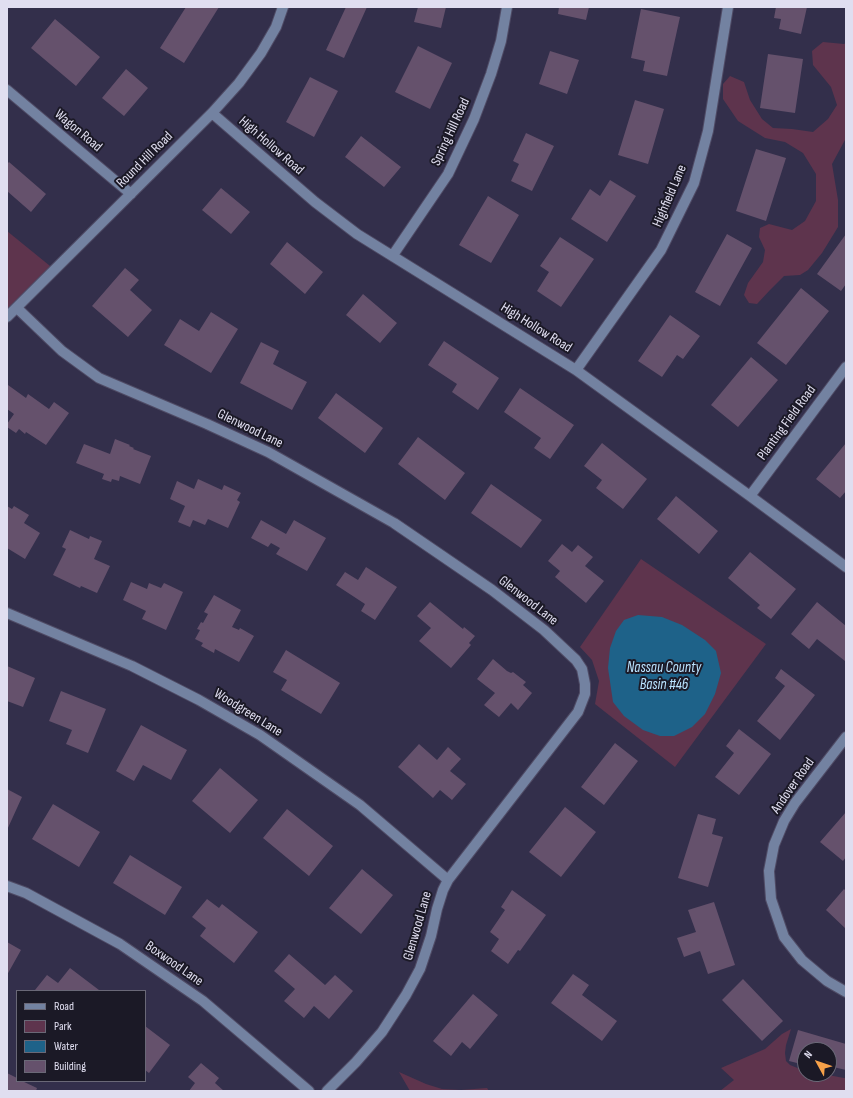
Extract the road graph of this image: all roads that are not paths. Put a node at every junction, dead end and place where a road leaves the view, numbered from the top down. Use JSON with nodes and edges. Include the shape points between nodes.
{"nodes":[{"id":1,"x":284,"y":7,"type":"edge"},
{"id":2,"x":507,"y":7,"type":"edge"},
{"id":3,"x":728,"y":7,"type":"edge"},
{"id":4,"x":7,"y":90,"type":"edge"},
{"id":5,"x":212,"y":113,"type":"junction"},
{"id":6,"x":131,"y":194,"type":"junction"},
{"id":7,"x":393,"y":255,"type":"junction"},
{"id":8,"x":17,"y":308,"type":"junction"},
{"id":9,"x":7,"y":317,"type":"edge"},
{"id":10,"x":846,"y":366,"type":"edge"},
{"id":11,"x":576,"y":370,"type":"junction"},
{"id":12,"x":750,"y":496,"type":"junction"},
{"id":13,"x":846,"y":567,"type":"edge"},
{"id":14,"x":7,"y":612,"type":"edge"},
{"id":15,"x":846,"y":737,"type":"edge"},
{"id":16,"x":448,"y":880,"type":"junction"},
{"id":17,"x":7,"y":886,"type":"edge"},
{"id":18,"x":846,"y":992,"type":"edge"},
{"id":19,"x":309,"y":1091,"type":"edge"},
{"id":20,"x":327,"y":1091,"type":"edge"}],
"edges":[{"from":1,"to":5,"type":"street","name":"Round Hill Road","via":[[261,53]]},
{"from":2,"to":7,"type":"street","name":"Spring Hill Road","via":[[501,41],[474,119],[448,174]]},
{"from":3,"to":11,"type":"street","name":"Highfield Lane","via":[[708,131],[694,183],[661,250]]},
{"from":4,"to":6,"type":"street","name":"Wagon Road"},
{"from":5,"to":6,"type":"street","name":"Round Hill Road"},
{"from":5,"to":7,"type":"street","name":"High Hollow Road","via":[[315,202],[357,234]]},
{"from":6,"to":8,"type":"street","name":"Round Hill Road"},
{"from":7,"to":11,"type":"street","name":"High Hollow Road"},
{"from":8,"to":9,"type":"street","name":"Round Hill Road"},
{"from":8,"to":16,"type":"street","name":"Glenwood Lane","via":[[62,351],[98,378],[268,452],[394,523],[492,590],[544,630],[576,660],[582,669],[585,684],[585,694],[578,712]]},
{"from":10,"to":12,"type":"street","name":"Planting Field Road"},
{"from":11,"to":12,"type":"street","name":"High Hollow Road"},
{"from":12,"to":13,"type":"street","name":"High Hollow Road"},
{"from":14,"to":16,"type":"street","name":"Woodgreen Lane","via":[[132,666],[260,735],[360,805]]},
{"from":15,"to":18,"type":"street","name":"Andover Road","via":[[784,821],[774,845],[770,871],[771,899],[784,937],[802,960],[827,981]]},
{"from":16,"to":20,"type":"street","name":"Glenwood Lane","via":[[420,969],[406,995],[382,1032]]},
{"from":17,"to":19,"type":"street","name":"Boxwood Lane","via":[[26,893],[120,944],[203,1001]]}]}
